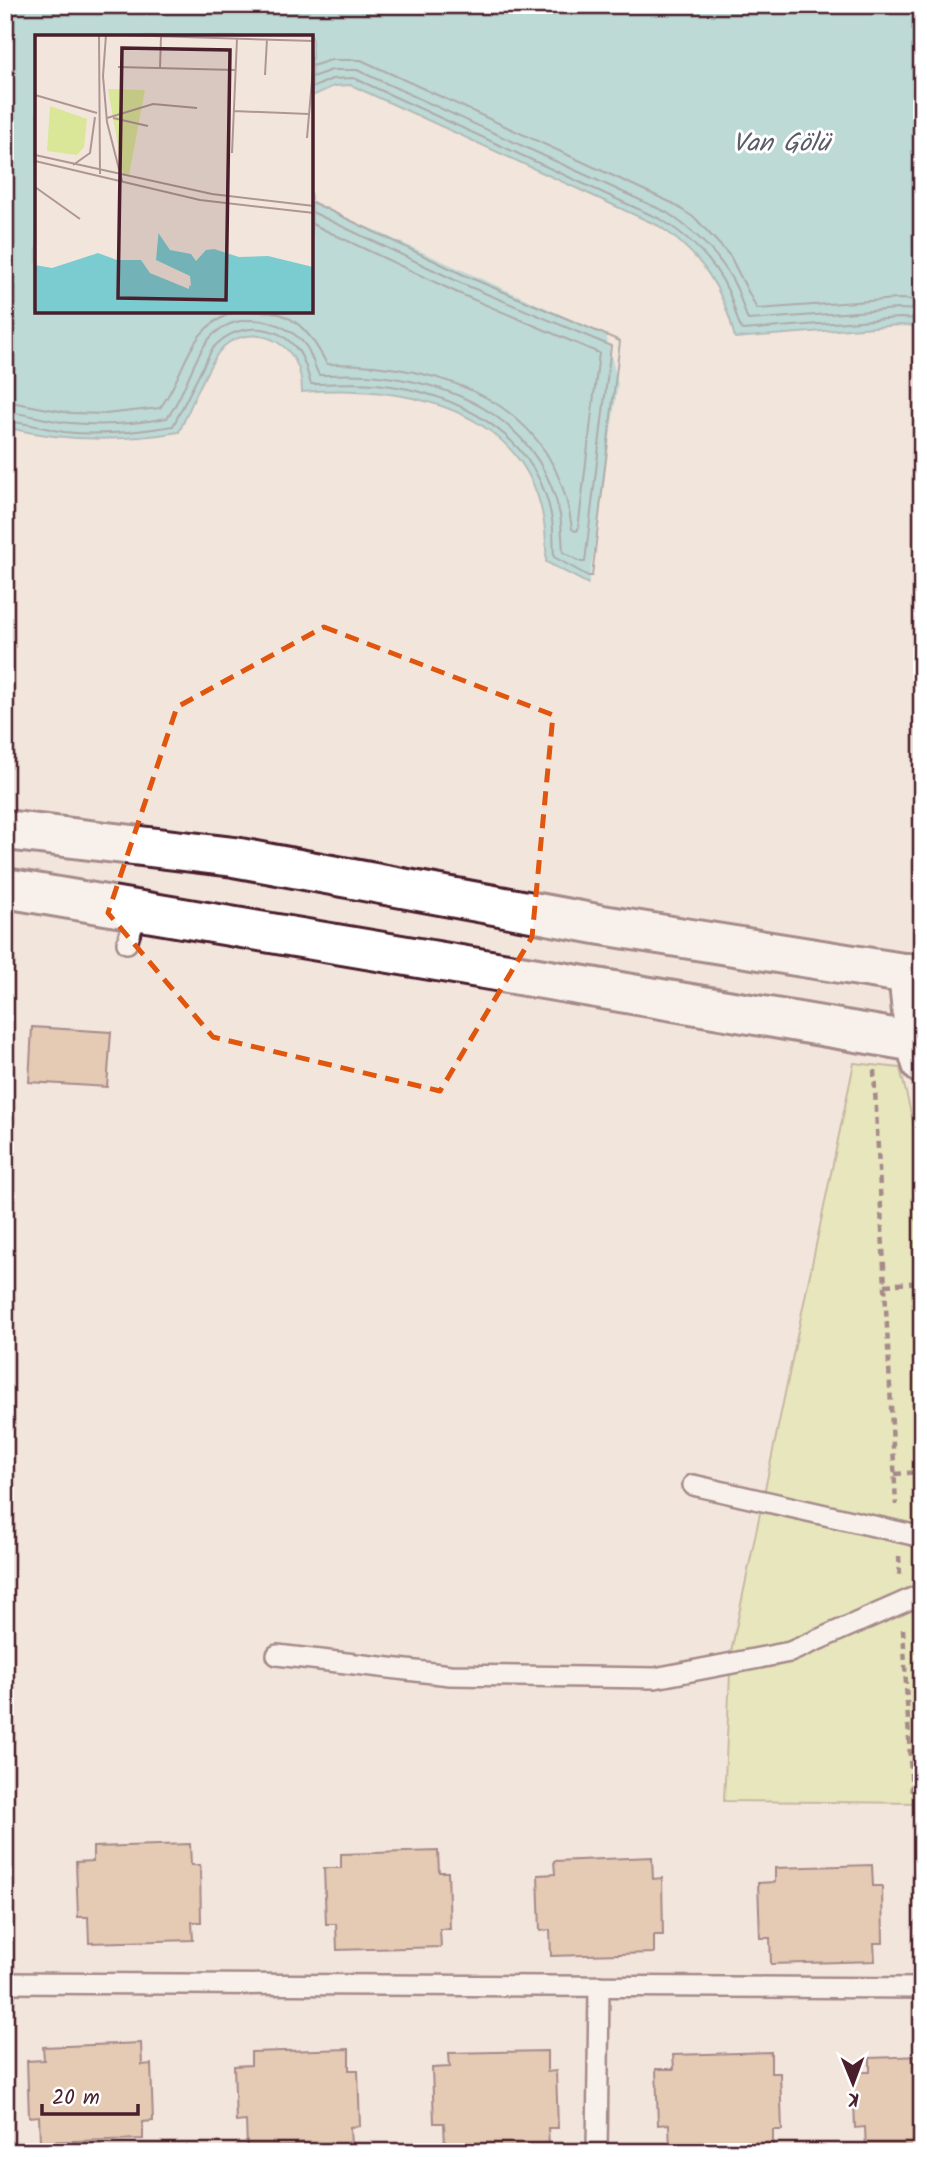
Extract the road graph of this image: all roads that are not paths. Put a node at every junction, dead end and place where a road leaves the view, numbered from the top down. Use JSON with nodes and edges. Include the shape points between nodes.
{"nodes":[{"id":1,"x":5,"y":830,"type":"edge"},
{"id":2,"x":5,"y":888,"type":"edge"},
{"id":3,"x":915,"y":975,"type":"edge"},
{"id":4,"x":919,"y":1049,"type":"edge"},
{"id":5,"x":693,"y":1485,"type":"dead end"},
{"id":6,"x":922,"y":1537,"type":"edge"},
{"id":7,"x":922,"y":1594,"type":"edge"},
{"id":8,"x":277,"y":1655,"type":"dead end"},
{"id":9,"x":5,"y":1983,"type":"edge"},
{"id":10,"x":599,"y":1986,"type":"junction"},
{"id":11,"x":922,"y":1988,"type":"edge"},
{"id":12,"x":597,"y":2152,"type":"edge"}],
"edges":[{"from":1,"to":3,"type":"main road","via":[[234,857],[602,925]]},
{"from":2,"to":4,"type":"main road","via":[[132,927],[872,1034]]},
{"from":3,"to":4,"type":"main road"},
{"from":5,"to":6,"type":"lane"},
{"from":7,"to":8,"type":"lane","via":[[790,1652],[656,1678],[450,1675]]},
{"from":9,"to":10,"type":"lane"},
{"from":10,"to":11,"type":"lane"},
{"from":10,"to":12,"type":"lane"}]}
